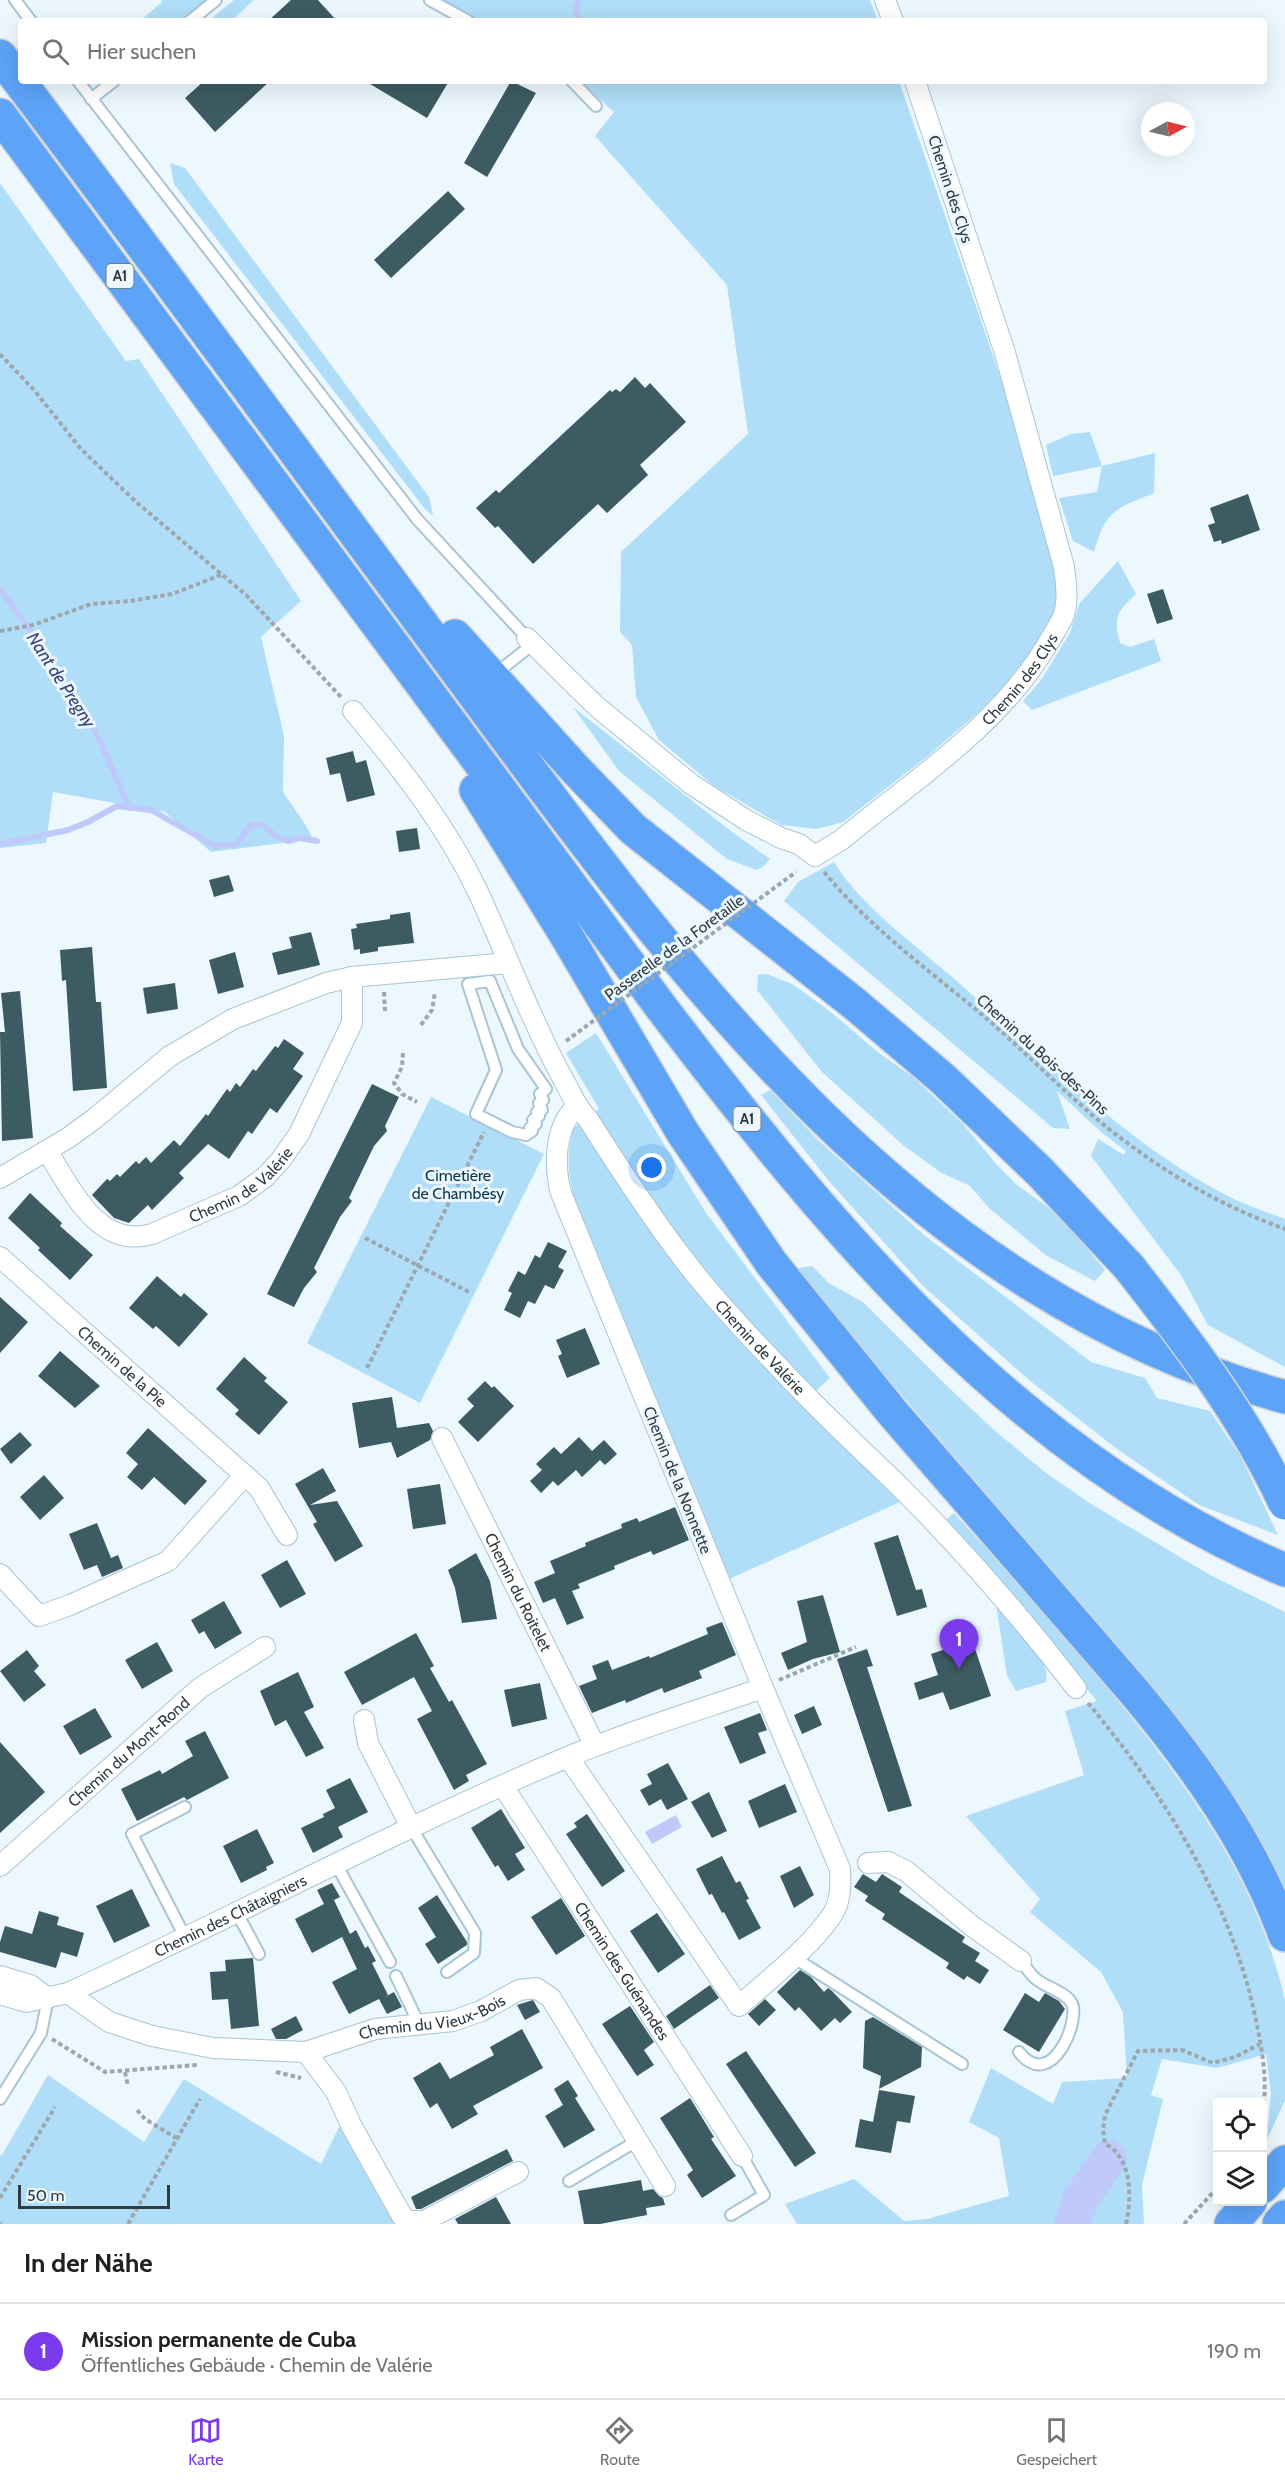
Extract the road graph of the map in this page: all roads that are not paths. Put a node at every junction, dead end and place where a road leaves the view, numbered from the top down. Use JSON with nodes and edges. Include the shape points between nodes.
{"nodes":[{"id":1,"x":15,"y":0,"type":"edge"},
{"id":2,"x":216,"y":0,"type":"edge"},
{"id":3,"x":430,"y":0,"type":"edge"},
{"id":4,"x":885,"y":0,"type":"edge"},
{"id":5,"x":29,"y":18,"type":"edge"},
{"id":6,"x":194,"y":18,"type":"edge"},
{"id":7,"x":463,"y":18,"type":"edge"},
{"id":8,"x":892,"y":18,"type":"edge"},
{"id":9,"x":0,"y":56,"type":"edge"},
{"id":10,"x":18,"y":80,"type":"edge"},
{"id":11,"x":21,"y":84,"type":"edge"},
{"id":12,"x":80,"y":84,"type":"edge"},
{"id":13,"x":110,"y":84,"type":"edge"},
{"id":14,"x":575,"y":84,"type":"edge"},
{"id":15,"x":916,"y":84,"type":"edge"},
{"id":16,"x":91,"y":99,"type":"junction"},
{"id":17,"x":596,"y":106,"type":"dead end"},
{"id":18,"x":0,"y":115,"type":"edge"},
{"id":19,"x":325,"y":491,"type":"junction"},
{"id":20,"x":341,"y":575,"type":"junction"},
{"id":21,"x":530,"y":641,"type":"junction"},
{"id":22,"x":492,"y":677,"type":"junction"},
{"id":23,"x":353,"y":711,"type":"road end"},
{"id":24,"x":508,"y":963,"type":"junction"},
{"id":25,"x":352,"y":977,"type":"junction"},
{"id":26,"x":576,"y":1107,"type":"junction"},
{"id":27,"x":490,"y":1121,"type":"joint"},
{"id":28,"x":46,"y":1151,"type":"junction"},
{"id":29,"x":0,"y":1178,"type":"edge"},
{"id":30,"x":0,"y":1257,"type":"edge"},
{"id":31,"x":1285,"y":1397,"type":"edge"},
{"id":32,"x":442,"y":1438,"type":"dead end"},
{"id":33,"x":245,"y":1475,"type":"junction"},
{"id":34,"x":1285,"y":1503,"type":"edge"},
{"id":35,"x":286,"y":1535,"type":"dead end"},
{"id":36,"x":1285,"y":1570,"type":"edge"},
{"id":37,"x":0,"y":1575,"type":"edge"},
{"id":38,"x":265,"y":1647,"type":"dead end"},
{"id":39,"x":763,"y":1688,"type":"junction"},
{"id":40,"x":1076,"y":1688,"type":"road end"},
{"id":41,"x":364,"y":1720,"type":"dead end"},
{"id":42,"x":595,"y":1746,"type":"junction"},
{"id":43,"x":568,"y":1757,"type":"junction"},
{"id":44,"x":503,"y":1785,"type":"junction"},
{"id":45,"x":185,"y":1807,"type":"dead end"},
{"id":46,"x":411,"y":1827,"type":"junction"},
{"id":47,"x":832,"y":1850,"type":"junction"},
{"id":48,"x":868,"y":1863,"type":"junction"},
{"id":49,"x":336,"y":1864,"type":"junction"},
{"id":50,"x":0,"y":1866,"type":"edge"},
{"id":51,"x":840,"y":1884,"type":"junction"},
{"id":52,"x":237,"y":1912,"type":"junction"},
{"id":53,"x":1285,"y":1935,"type":"edge"},
{"id":54,"x":185,"y":1937,"type":"junction"},
{"id":55,"x":259,"y":1954,"type":"dead end"},
{"id":56,"x":793,"y":1957,"type":"junction"},
{"id":57,"x":1021,"y":1961,"type":"joint"},
{"id":58,"x":390,"y":1962,"type":"dead end"},
{"id":59,"x":447,"y":1972,"type":"dead end"},
{"id":60,"x":0,"y":1976,"type":"edge"},
{"id":61,"x":396,"y":1976,"type":"dead end"},
{"id":62,"x":68,"y":1993,"type":"junction"},
{"id":63,"x":0,"y":1994,"type":"edge"},
{"id":64,"x":48,"y":1998,"type":"junction"},
{"id":65,"x":419,"y":2024,"type":"junction"},
{"id":66,"x":306,"y":2052,"type":"junction"},
{"id":67,"x":1019,"y":2052,"type":"dead end"},
{"id":68,"x":962,"y":2064,"type":"dead end"},
{"id":69,"x":0,"y":2099,"type":"edge"},
{"id":70,"x":637,"y":2141,"type":"junction"},
{"id":71,"x":742,"y":2156,"type":"joint"},
{"id":72,"x":1285,"y":2162,"type":"edge"},
{"id":73,"x":518,"y":2172,"type":"dead end"},
{"id":74,"x":569,"y":2181,"type":"dead end"},
{"id":75,"x":1267,"y":2182,"type":"edge"},
{"id":76,"x":665,"y":2186,"type":"dead end"},
{"id":77,"x":1247,"y":2206,"type":"edge"},
{"id":78,"x":731,"y":2215,"type":"dead end"},
{"id":79,"x":1285,"y":2217,"type":"edge"},
{"id":80,"x":1231,"y":2224,"type":"edge"},
{"id":81,"x":1279,"y":2224,"type":"edge"}],
"edges":[{"from":1,"to":5,"type":"lane"},
{"from":2,"to":6,"type":"lane"},
{"from":3,"to":7,"type":"lane"},
{"from":4,"to":8,"type":"street"},
{"from":9,"to":10,"type":"highway","number":"A1"},
{"from":11,"to":19,"type":"highway","number":"A1"},
{"from":12,"to":16,"type":"lane"},
{"from":13,"to":16,"type":"lane"},
{"from":14,"to":17,"type":"lane"},
{"from":15,"to":21,"type":"street","name":"Chemin des Clys","via":[[1005,353],[1064,567],[1067,589],[1063,617],[1025,677],[982,725],[816,856],[746,820],[691,784],[596,706]]},
{"from":16,"to":21,"type":"lane","via":[[417,519]]},
{"from":18,"to":20,"type":"highway","number":"A1"},
{"from":19,"to":22,"type":"highway"},
{"from":19,"to":31,"type":"highway","number":"A1","via":[[533,773],[660,937],[753,1046],[836,1131],[960,1237],[1050,1297],[1146,1347]]},
{"from":20,"to":36,"type":"highway","number":"A1","via":[[724,1089],[834,1223],[907,1302],[985,1377],[1105,1472],[1207,1534]]},
{"from":20,"to":53,"type":"highway","via":[[566,935],[677,1124],[742,1223],[842,1352],[1176,1743],[1237,1832]]},
{"from":21,"to":22,"type":"lane"},
{"from":22,"to":34,"type":"highway","bridge":true,"via":[[633,829],[856,1005],[943,1079],[1040,1172],[1129,1267],[1197,1355],[1255,1444]]},
{"from":23,"to":24,"type":"street","name":"Chemin de Valérie","via":[[450,839],[480,896]]},
{"from":24,"to":25,"type":"street"},
{"from":24,"to":26,"type":"street","name":"Chemin de Valérie"},
{"from":25,"to":28,"type":"street","via":[[300,993],[206,1032]]},
{"from":25,"to":28,"type":"street","name":"Chemin de Valérie","via":[[352,1023],[299,1134],[272,1170],[239,1196],[152,1234],[124,1236],[92,1218]]},
{"from":26,"to":39,"type":"street","name":"Chemin de la Nonnette","via":[[569,1114],[558,1144],[556,1164],[561,1193]]},
{"from":26,"to":40,"type":"street","name":"Chemin de Valérie","via":[[687,1263],[832,1424],[953,1543]]},
{"from":27,"to":27,"type":"lane","via":[[526,1135],[536,1124],[533,1120],[542,1110],[540,1094],[546,1089],[518,1049],[490,981],[468,984],[496,1070],[476,1114]]},
{"from":28,"to":29,"type":"street"},
{"from":30,"to":33,"type":"street","name":"Chemin de la Pie"},
{"from":32,"to":42,"type":"street","name":"Chemin du Roitelet"},
{"from":33,"to":35,"type":"street","name":"Chemin de la Pie","via":[[259,1488]]},
{"from":33,"to":37,"type":"street","via":[[168,1561],[70,1605],[39,1616]]},
{"from":38,"to":50,"type":"street","name":"Chemin du Mont-Rond","via":[[200,1688]]},
{"from":39,"to":42,"type":"street","name":"Chemin des Châtaigniers"},
{"from":39,"to":47,"type":"street","name":"Chemin de la Nonnette"},
{"from":41,"to":46,"type":"street","via":[[368,1743]]},
{"from":42,"to":43,"type":"street","name":"Chemin des Châtaigniers"},
{"from":43,"to":44,"type":"street","name":"Chemin des Châtaigniers"},
{"from":43,"to":56,"type":"street","name":"Chemin de la Nonnette","via":[[739,2006]]},
{"from":44,"to":46,"type":"street","name":"Chemin des Châtaigniers"},
{"from":44,"to":71,"type":"street","name":"Chemin des Guénandes"},
{"from":45,"to":54,"type":"lane","via":[[132,1834]]},
{"from":46,"to":49,"type":"street","name":"Chemin des Châtaigniers"},
{"from":46,"to":59,"type":"lane","via":[[474,1933],[474,1953]]},
{"from":47,"to":48,"type":"street"},
{"from":47,"to":51,"type":"street","name":"Chemin de la Nonnette","via":[[840,1869]]},
{"from":48,"to":51,"type":"street"},
{"from":48,"to":57,"type":"street","via":[[888,1862],[906,1871]]},
{"from":49,"to":52,"type":"street","name":"Chemin des Châtaigniers"},
{"from":49,"to":58,"type":"lane"},
{"from":51,"to":56,"type":"street","name":"Chemin de la Nonnette","via":[[831,1918]]},
{"from":52,"to":54,"type":"street","name":"Chemin des Châtaigniers"},
{"from":52,"to":55,"type":"lane"},
{"from":54,"to":62,"type":"street","name":"Chemin des Châtaigniers"},
{"from":56,"to":68,"type":"lane"},
{"from":57,"to":67,"type":"lane","via":[[1035,1978],[1069,1999],[1073,2007],[1068,2037],[1054,2058],[1034,2064]]},
{"from":60,"to":64,"type":"street","via":[[30,1985]]},
{"from":61,"to":65,"type":"lane"},
{"from":62,"to":64,"type":"street","name":"Chemin des Châtaigniers"},
{"from":62,"to":66,"type":"street","name":"Chemin du Vieux-Bois","via":[[110,2022],[152,2036],[213,2048]]},
{"from":63,"to":64,"type":"street","name":"Chemin des Châtaigniers","via":[[26,2002]]},
{"from":64,"to":69,"type":"lane","via":[[41,2033]]},
{"from":65,"to":66,"type":"street","name":"Chemin du Vieux-Bois","via":[[375,2029]]},
{"from":65,"to":70,"type":"street","name":"Chemin du Vieux-Bois","via":[[453,2021],[525,1988],[541,1990],[550,1998]]},
{"from":66,"to":73,"type":"street","via":[[331,2084],[351,2127],[408,2221],[424,2221]]},
{"from":70,"to":74,"type":"lane"},
{"from":70,"to":76,"type":"street","name":"Chemin du Vieux-Bois"},
{"from":71,"to":78,"type":"lane","via":[[764,2195]]},
{"from":72,"to":75,"type":"highway"},
{"from":77,"to":80,"type":"highway"},
{"from":79,"to":81,"type":"highway"}]}
